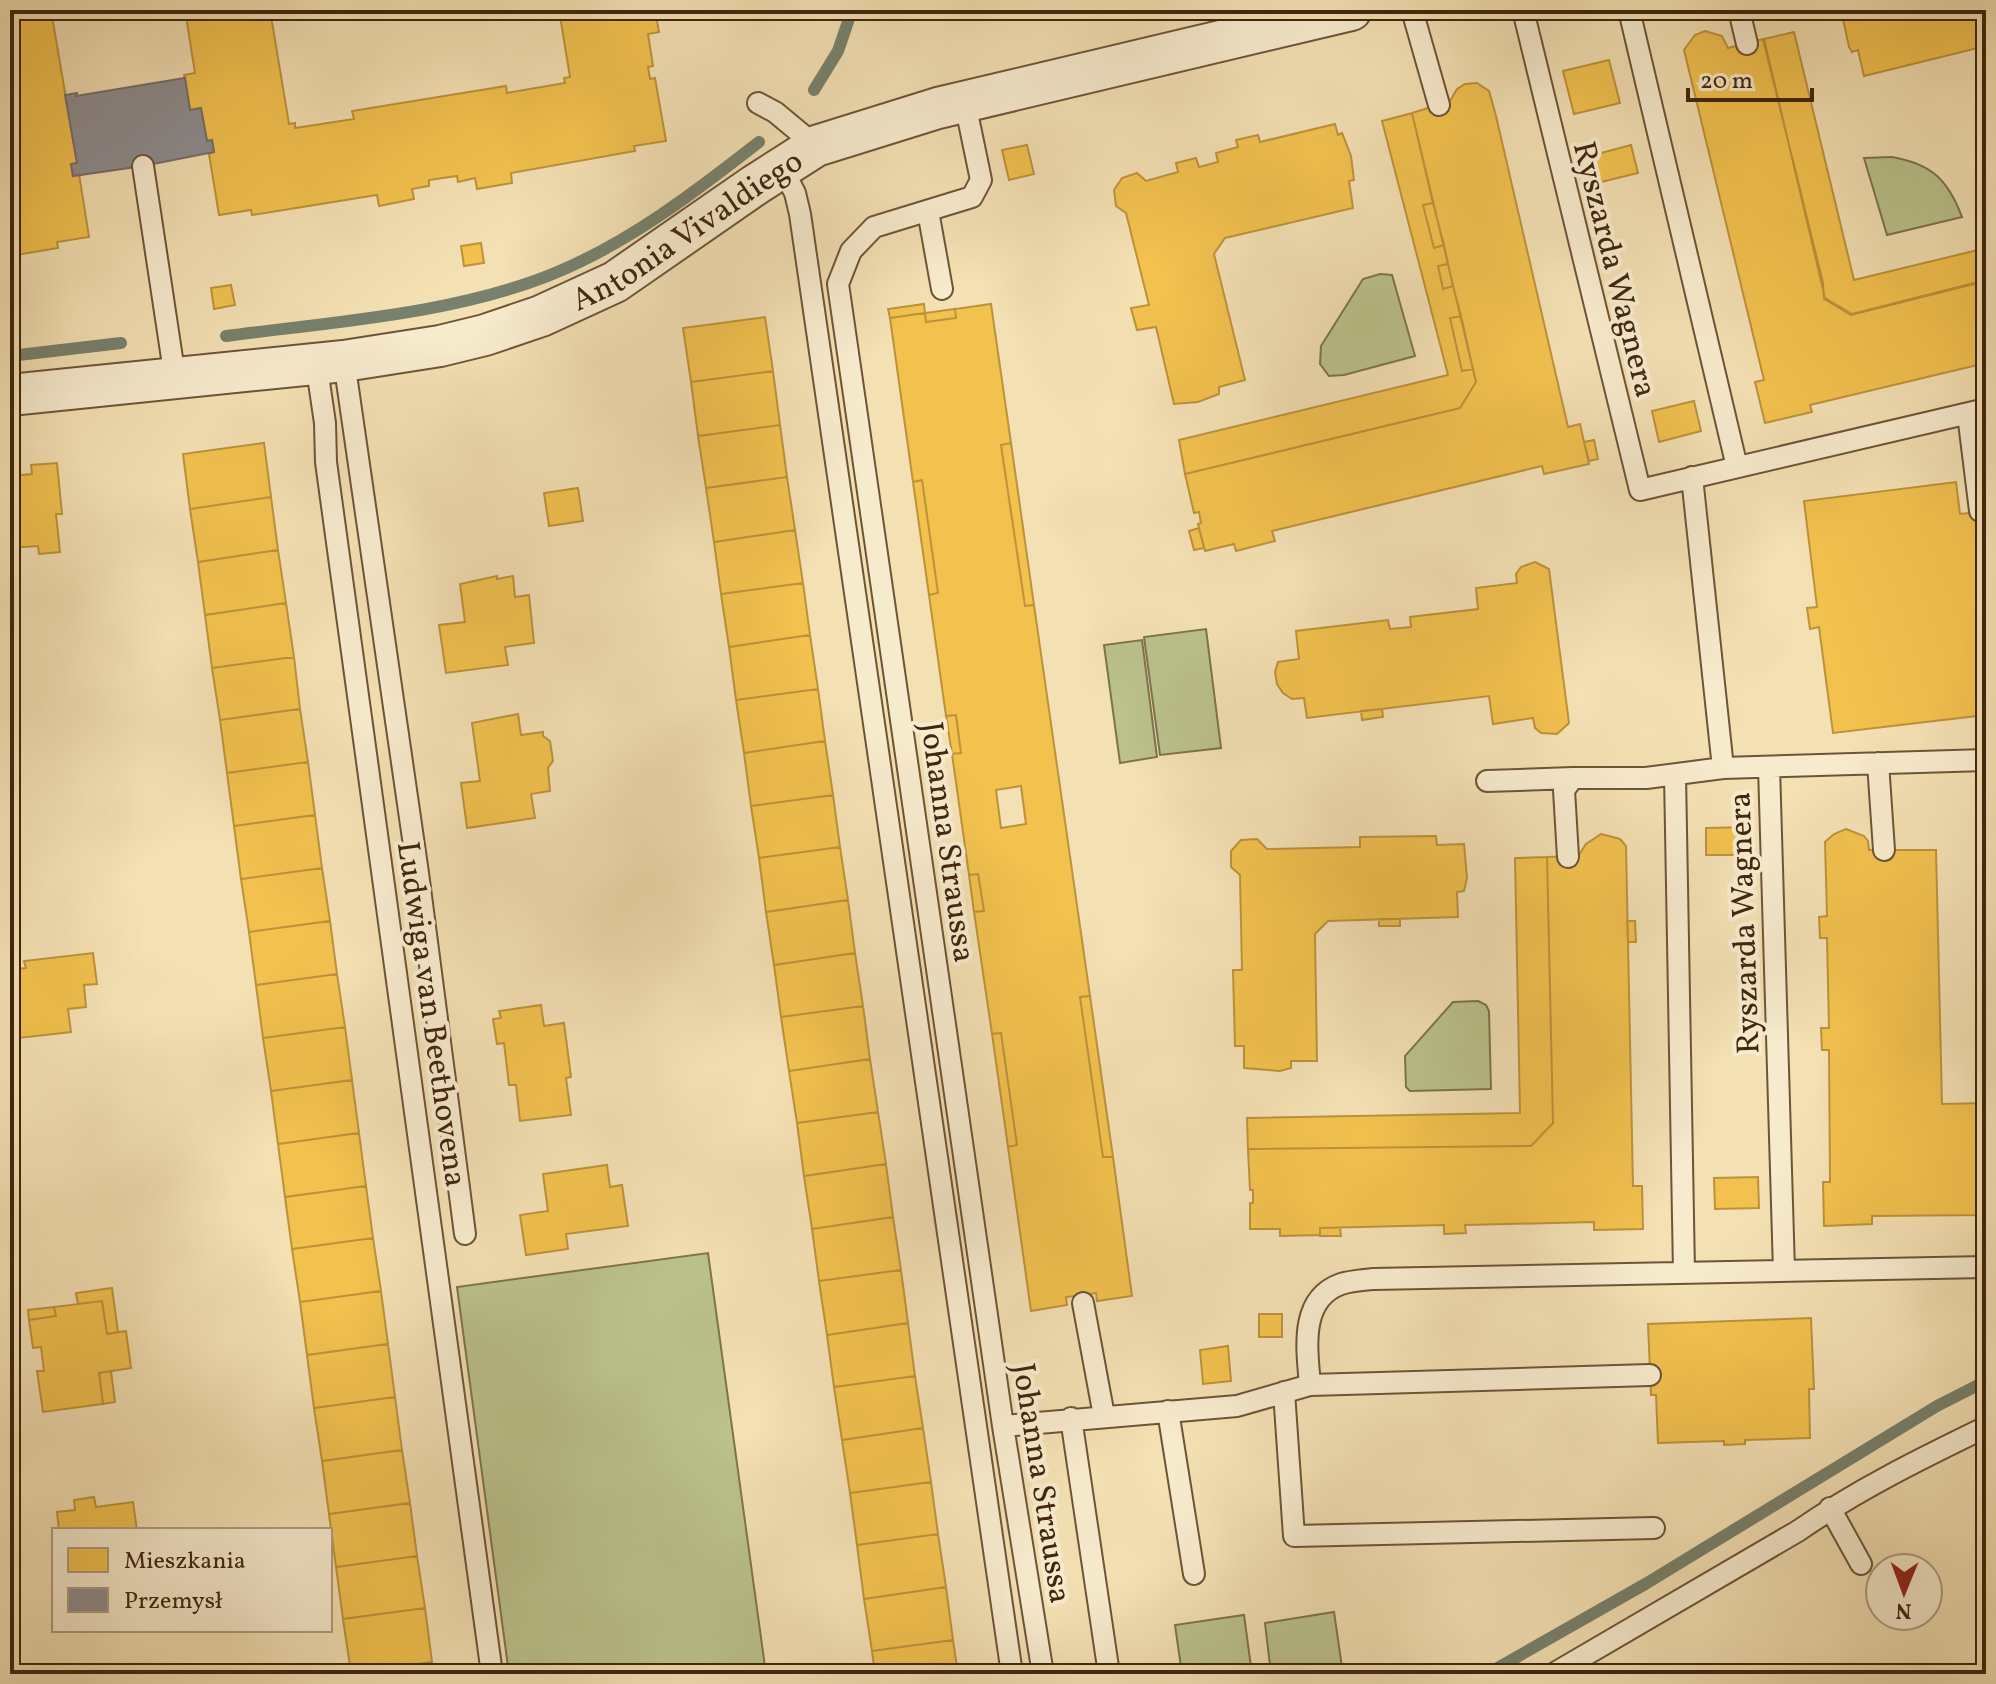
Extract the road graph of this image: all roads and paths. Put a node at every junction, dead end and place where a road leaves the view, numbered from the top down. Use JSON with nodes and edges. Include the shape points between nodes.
{"nodes":[{"id":1,"x":1351,"y":10,"type":"edge"},
{"id":2,"x":1412,"y":10,"type":"edge"},
{"id":3,"x":1523,"y":10,"type":"edge"},
{"id":4,"x":1629,"y":10,"type":"edge"},
{"id":5,"x":1739,"y":10,"type":"edge"},
{"id":6,"x":1747,"y":44,"type":"dead end"},
{"id":7,"x":758,"y":103,"type":"dead end"},
{"id":8,"x":965,"y":103,"type":"junction"},
{"id":9,"x":1439,"y":105,"type":"dead end"},
{"id":10,"x":816,"y":146,"type":"junction"},
{"id":11,"x":143,"y":166,"type":"dead end"},
{"id":12,"x":782,"y":168,"type":"junction"},
{"id":13,"x":928,"y":211,"type":"junction"},
{"id":14,"x":942,"y":289,"type":"dead end"},
{"id":15,"x":330,"y":361,"type":"junction"},
{"id":16,"x":175,"y":378,"type":"junction"},
{"id":17,"x":10,"y":395,"type":"edge"},
{"id":18,"x":1977,"y":412,"type":"edge"},
{"id":19,"x":1737,"y":467,"type":"junction"},
{"id":20,"x":1692,"y":477,"type":"junction"},
{"id":21,"x":1980,"y":511,"type":"dead end"},
{"id":22,"x":1986,"y":760,"type":"edge"},
{"id":23,"x":1878,"y":763,"type":"junction"},
{"id":24,"x":1769,"y":767,"type":"junction"},
{"id":25,"x":1723,"y":768,"type":"junction"},
{"id":26,"x":1675,"y":775,"type":"junction"},
{"id":27,"x":1573,"y":778,"type":"junction"},
{"id":28,"x":1487,"y":781,"type":"dead end"},
{"id":29,"x":1884,"y":850,"type":"dead end"},
{"id":30,"x":1568,"y":857,"type":"dead end"},
{"id":31,"x":465,"y":1234,"type":"dead end"},
{"id":32,"x":1986,"y":1267,"type":"edge"},
{"id":33,"x":1784,"y":1271,"type":"junction"},
{"id":34,"x":1684,"y":1272,"type":"junction"},
{"id":35,"x":1083,"y":1303,"type":"dead end"},
{"id":36,"x":1650,"y":1375,"type":"dead end"},
{"id":37,"x":1310,"y":1385,"type":"junction"},
{"id":38,"x":1284,"y":1392,"type":"junction"},
{"id":39,"x":1168,"y":1411,"type":"junction"},
{"id":40,"x":1104,"y":1416,"type":"junction"},
{"id":41,"x":1071,"y":1418,"type":"junction"},
{"id":42,"x":1003,"y":1426,"type":"junction"},
{"id":43,"x":1986,"y":1427,"type":"edge"},
{"id":44,"x":1830,"y":1508,"type":"junction"},
{"id":45,"x":1654,"y":1528,"type":"dead end"},
{"id":46,"x":1861,"y":1564,"type":"dead end"},
{"id":47,"x":1194,"y":1574,"type":"dead end"},
{"id":48,"x":492,"y":1674,"type":"edge"},
{"id":49,"x":1012,"y":1674,"type":"edge"},
{"id":50,"x":1043,"y":1674,"type":"edge"},
{"id":51,"x":1109,"y":1674,"type":"edge"},
{"id":52,"x":1553,"y":1674,"type":"edge"}],
"edges":[{"from":1,"to":8,"type":"street","name":"Antonia Vivaldiego"},
{"from":2,"to":9,"type":"lane"},
{"from":3,"to":20,"type":"lane","name":"Ryszarda Wagnera","via":[[1640,490]]},
{"from":4,"to":19,"type":"lane"},
{"from":5,"to":6,"type":"lane"},
{"from":7,"to":10,"type":"lane"},
{"from":8,"to":10,"type":"street","name":"Antonia Vivaldiego"},
{"from":8,"to":13,"type":"lane","name":"Johanna Straussa","via":[[981,180],[972,197]]},
{"from":10,"to":12,"type":"street","name":"Antonia Vivaldiego"},
{"from":11,"to":16,"type":"lane"},
{"from":12,"to":15,"type":"street","name":"Antonia Vivaldiego","via":[[615,282],[541,316],[440,346]]},
{"from":12,"to":49,"type":"lane","name":"Johanna Straussa","via":[[800,214]]},
{"from":13,"to":14,"type":"lane"},
{"from":13,"to":42,"type":"lane","name":"Johanna Straussa","via":[[874,227],[851,251],[838,284]]},
{"from":15,"to":16,"type":"street","name":"Antonia Vivaldiego"},
{"from":15,"to":31,"type":"lane","via":[[418,873]]},
{"from":15,"to":48,"type":"lane","name":"Ludwiga van Beethovena","via":[[326,462]]},
{"from":16,"to":17,"type":"street","name":"Antonia Vivaldiego"},
{"from":18,"to":19,"type":"lane","name":"Ryszarda Wagnera"},
{"from":18,"to":21,"type":"lane"},
{"from":19,"to":20,"type":"lane","name":"Ryszarda Wagnera"},
{"from":20,"to":25,"type":"lane","name":"Ryszarda Wagnera"},
{"from":22,"to":23,"type":"lane"},
{"from":23,"to":24,"type":"lane"},
{"from":23,"to":29,"type":"lane"},
{"from":24,"to":25,"type":"lane","name":"Ryszarda Wagnera"},
{"from":24,"to":33,"type":"lane","name":"Ryszarda Wagnera"},
{"from":25,"to":26,"type":"lane"},
{"from":26,"to":27,"type":"lane"},
{"from":26,"to":34,"type":"lane"},
{"from":27,"to":28,"type":"lane"},
{"from":27,"to":30,"type":"lane","via":[[1564,790]]},
{"from":32,"to":33,"type":"lane"},
{"from":33,"to":34,"type":"lane"},
{"from":34,"to":37,"type":"lane","via":[[1341,1284],[1311,1309],[1306,1343]]},
{"from":35,"to":40,"type":"lane"},
{"from":36,"to":37,"type":"lane"},
{"from":37,"to":38,"type":"lane"},
{"from":38,"to":39,"type":"lane","via":[[1237,1406]]},
{"from":38,"to":45,"type":"lane","via":[[1294,1536]]},
{"from":39,"to":40,"type":"lane"},
{"from":39,"to":47,"type":"lane"},
{"from":40,"to":41,"type":"lane"},
{"from":41,"to":42,"type":"lane"},
{"from":41,"to":51,"type":"lane"},
{"from":42,"to":50,"type":"lane","name":"Johanna Straussa"},
{"from":43,"to":44,"type":"lane"},
{"from":44,"to":46,"type":"lane"},
{"from":44,"to":52,"type":"lane"}]}
